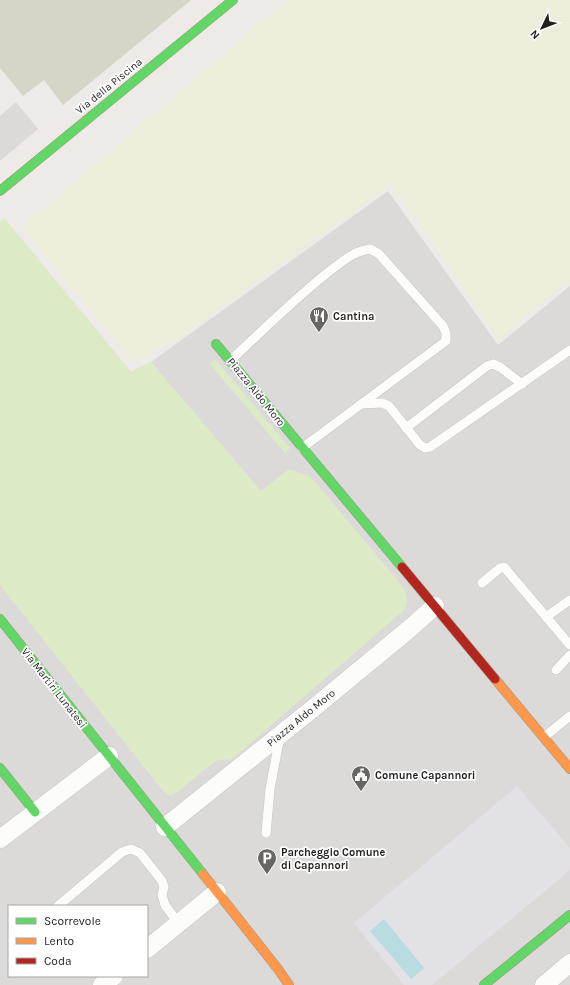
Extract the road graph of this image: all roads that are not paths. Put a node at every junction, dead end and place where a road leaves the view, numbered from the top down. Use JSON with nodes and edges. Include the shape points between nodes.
{"nodes":[{"id":1,"x":233,"y":0,"type":"edge"},
{"id":2,"x":0,"y":191,"type":"edge"},
{"id":3,"x":216,"y":344,"type":"dead end"},
{"id":4,"x":570,"y":350,"type":"edge"},
{"id":5,"x":230,"y":361,"type":"junction"},
{"id":6,"x":522,"y":384,"type":"junction"},
{"id":7,"x":362,"y":404,"type":"junction"},
{"id":8,"x":406,"y":428,"type":"junction"},
{"id":9,"x":302,"y":448,"type":"junction"},
{"id":10,"x":482,"y":583,"type":"dead end"},
{"id":11,"x":570,"y":600,"type":"edge"},
{"id":12,"x":435,"y":606,"type":"junction"},
{"id":13,"x":546,"y":618,"type":"junction"},
{"id":14,"x":0,"y":619,"type":"edge"},
{"id":15,"x":570,"y":645,"type":"edge"},
{"id":16,"x":570,"y":655,"type":"edge"},
{"id":17,"x":556,"y":670,"type":"dead end"},
{"id":18,"x":570,"y":716,"type":"edge"},
{"id":19,"x":280,"y":735,"type":"junction"},
{"id":20,"x":544,"y":737,"type":"junction"},
{"id":21,"x":108,"y":756,"type":"junction"},
{"id":22,"x":570,"y":767,"type":"edge"},
{"id":23,"x":0,"y":768,"type":"edge"},
{"id":24,"x":35,"y":812,"type":"junction"},
{"id":25,"x":165,"y":827,"type":"junction"},
{"id":26,"x":266,"y":833,"type":"dead end"},
{"id":27,"x":0,"y":840,"type":"edge"},
{"id":28,"x":217,"y":892,"type":"junction"},
{"id":29,"x":59,"y":905,"type":"edge"},
{"id":30,"x":570,"y":915,"type":"edge"},
{"id":31,"x":179,"y":924,"type":"junction"},
{"id":32,"x":148,"y":949,"type":"edge"},
{"id":33,"x":570,"y":963,"type":"edge"},
{"id":34,"x":95,"y":977,"type":"edge"},
{"id":35,"x":113,"y":977,"type":"edge"},
{"id":36,"x":102,"y":985,"type":"edge"},
{"id":37,"x":289,"y":985,"type":"edge"},
{"id":38,"x":484,"y":985,"type":"edge"},
{"id":39,"x":544,"y":985,"type":"edge"}],
"edges":[{"from":1,"to":2,"type":"street","name":"Via della Piscina"},
{"from":3,"to":5,"type":"street","name":"Piazza Aldo Moro"},
{"from":4,"to":6,"type":"lane"},
{"from":5,"to":7,"type":"lane","via":[[306,289],[352,254],[370,249],[379,254],[443,326],[446,340]]},
{"from":5,"to":9,"type":"street","name":"Piazza Aldo Moro"},
{"from":6,"to":8,"type":"lane","via":[[500,367],[493,364],[487,366]]},
{"from":6,"to":8,"type":"lane","via":[[430,447],[420,445]]},
{"from":7,"to":8,"type":"lane","via":[[382,403],[389,406]]},
{"from":7,"to":9,"type":"lane"},
{"from":9,"to":12,"type":"street","name":"Piazza Aldo Moro"},
{"from":10,"to":13,"type":"lane","via":[[504,567]]},
{"from":11,"to":13,"type":"lane"},
{"from":12,"to":19,"type":"street","name":"Piazza Aldo Moro"},
{"from":12,"to":20,"type":"street","name":"Piazza Aldo Moro"},
{"from":13,"to":15,"type":"lane"},
{"from":14,"to":21,"type":"street","name":"Via Martiri Lunatesi"},
{"from":16,"to":17,"type":"lane"},
{"from":18,"to":20,"type":"lane"},
{"from":19,"to":25,"type":"street","name":"Piazza Aldo Moro"},
{"from":19,"to":26,"type":"lane","via":[[270,789]]},
{"from":20,"to":22,"type":"street","name":"Piazza Aldo Moro"},
{"from":21,"to":24,"type":"street"},
{"from":21,"to":25,"type":"street","name":"Via Martiri Lunatesi"},
{"from":23,"to":24,"type":"street"},
{"from":24,"to":27,"type":"street"},
{"from":25,"to":28,"type":"street","name":"Via Martiri Lunatesi"},
{"from":28,"to":31,"type":"street"},
{"from":28,"to":37,"type":"street","name":"Via Martiri Lunatesi"},
{"from":29,"to":31,"type":"lane","via":[[122,852],[131,850],[140,853],[162,881],[165,905]]},
{"from":30,"to":38,"type":"street"},
{"from":31,"to":32,"type":"street"},
{"from":33,"to":39,"type":"street"},
{"from":34,"to":36,"type":"lane"},
{"from":35,"to":36,"type":"street"}]}
